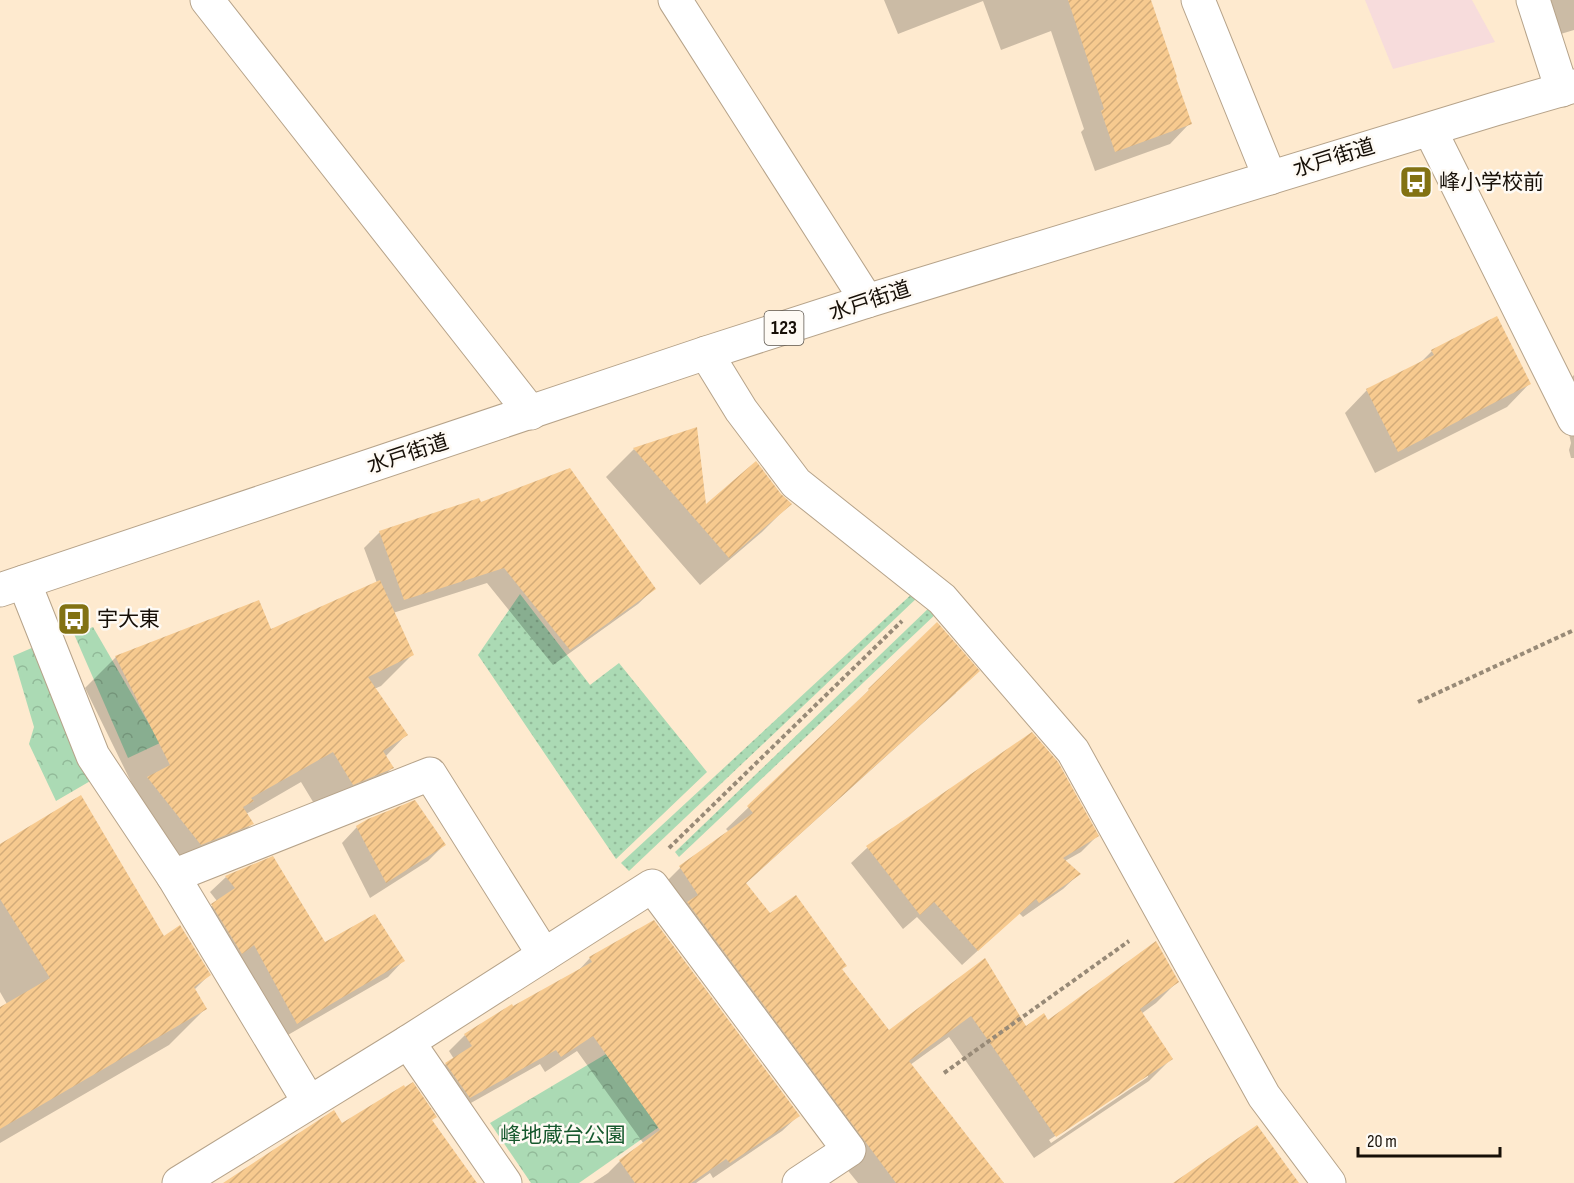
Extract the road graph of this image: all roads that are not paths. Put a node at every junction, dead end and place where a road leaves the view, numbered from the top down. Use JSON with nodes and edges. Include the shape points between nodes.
{"nodes":[{"id":1,"x":207,"y":0,"type":"edge"},
{"id":2,"x":675,"y":0,"type":"edge"},
{"id":3,"x":1198,"y":0,"type":"edge"},
{"id":4,"x":1533,"y":0,"type":"edge"},
{"id":5,"x":1568,"y":88,"type":"edge"},
{"id":6,"x":1430,"y":129,"type":"junction"},
{"id":7,"x":1270,"y":178,"type":"junction"},
{"id":8,"x":867,"y":301,"type":"junction"},
{"id":9,"x":706,"y":353,"type":"junction"},
{"id":10,"x":531,"y":413,"type":"junction"},
{"id":11,"x":1574,"y":419,"type":"edge"},
{"id":12,"x":12,"y":586,"type":"edge"},
{"id":13,"x":173,"y":876,"type":"junction"},
{"id":14,"x":544,"y":955,"type":"junction"},
{"id":15,"x":408,"y":1042,"type":"junction"},
{"id":16,"x":309,"y":1102,"type":"junction"},
{"id":17,"x":179,"y":1183,"type":"edge"},
{"id":18,"x":505,"y":1183,"type":"edge"},
{"id":19,"x":799,"y":1183,"type":"edge"},
{"id":20,"x":1329,"y":1183,"type":"edge"}],
"edges":[{"from":1,"to":10,"type":"main road"},
{"from":2,"to":8,"type":"main road"},
{"from":3,"to":7,"type":"main road"},
{"from":4,"to":5,"type":"main road"},
{"from":5,"to":6,"type":"main road","name":"水戸街道","number":"123"},
{"from":6,"to":7,"type":"main road","name":"水戸街道","number":"123"},
{"from":6,"to":11,"type":"main road"},
{"from":7,"to":8,"type":"main road","name":"水戸街道","number":"123"},
{"from":8,"to":9,"type":"main road","name":"水戸街道","number":"123"},
{"from":9,"to":10,"type":"main road","name":"水戸街道","number":"123"},
{"from":9,"to":20,"type":"main road","via":[[741,410],[796,483],[942,599],[1073,751],[1264,1096]]},
{"from":10,"to":12,"type":"main road","name":"水戸街道","number":"123"},
{"from":12,"to":13,"type":"main road","via":[[93,756]]},
{"from":13,"to":14,"type":"main road","via":[[430,774]]},
{"from":13,"to":16,"type":"main road"},
{"from":14,"to":15,"type":"main road"},
{"from":14,"to":19,"type":"main road","via":[[652,886],[849,1150]]},
{"from":15,"to":16,"type":"main road"},
{"from":15,"to":18,"type":"main road"},
{"from":16,"to":17,"type":"main road"}]}
